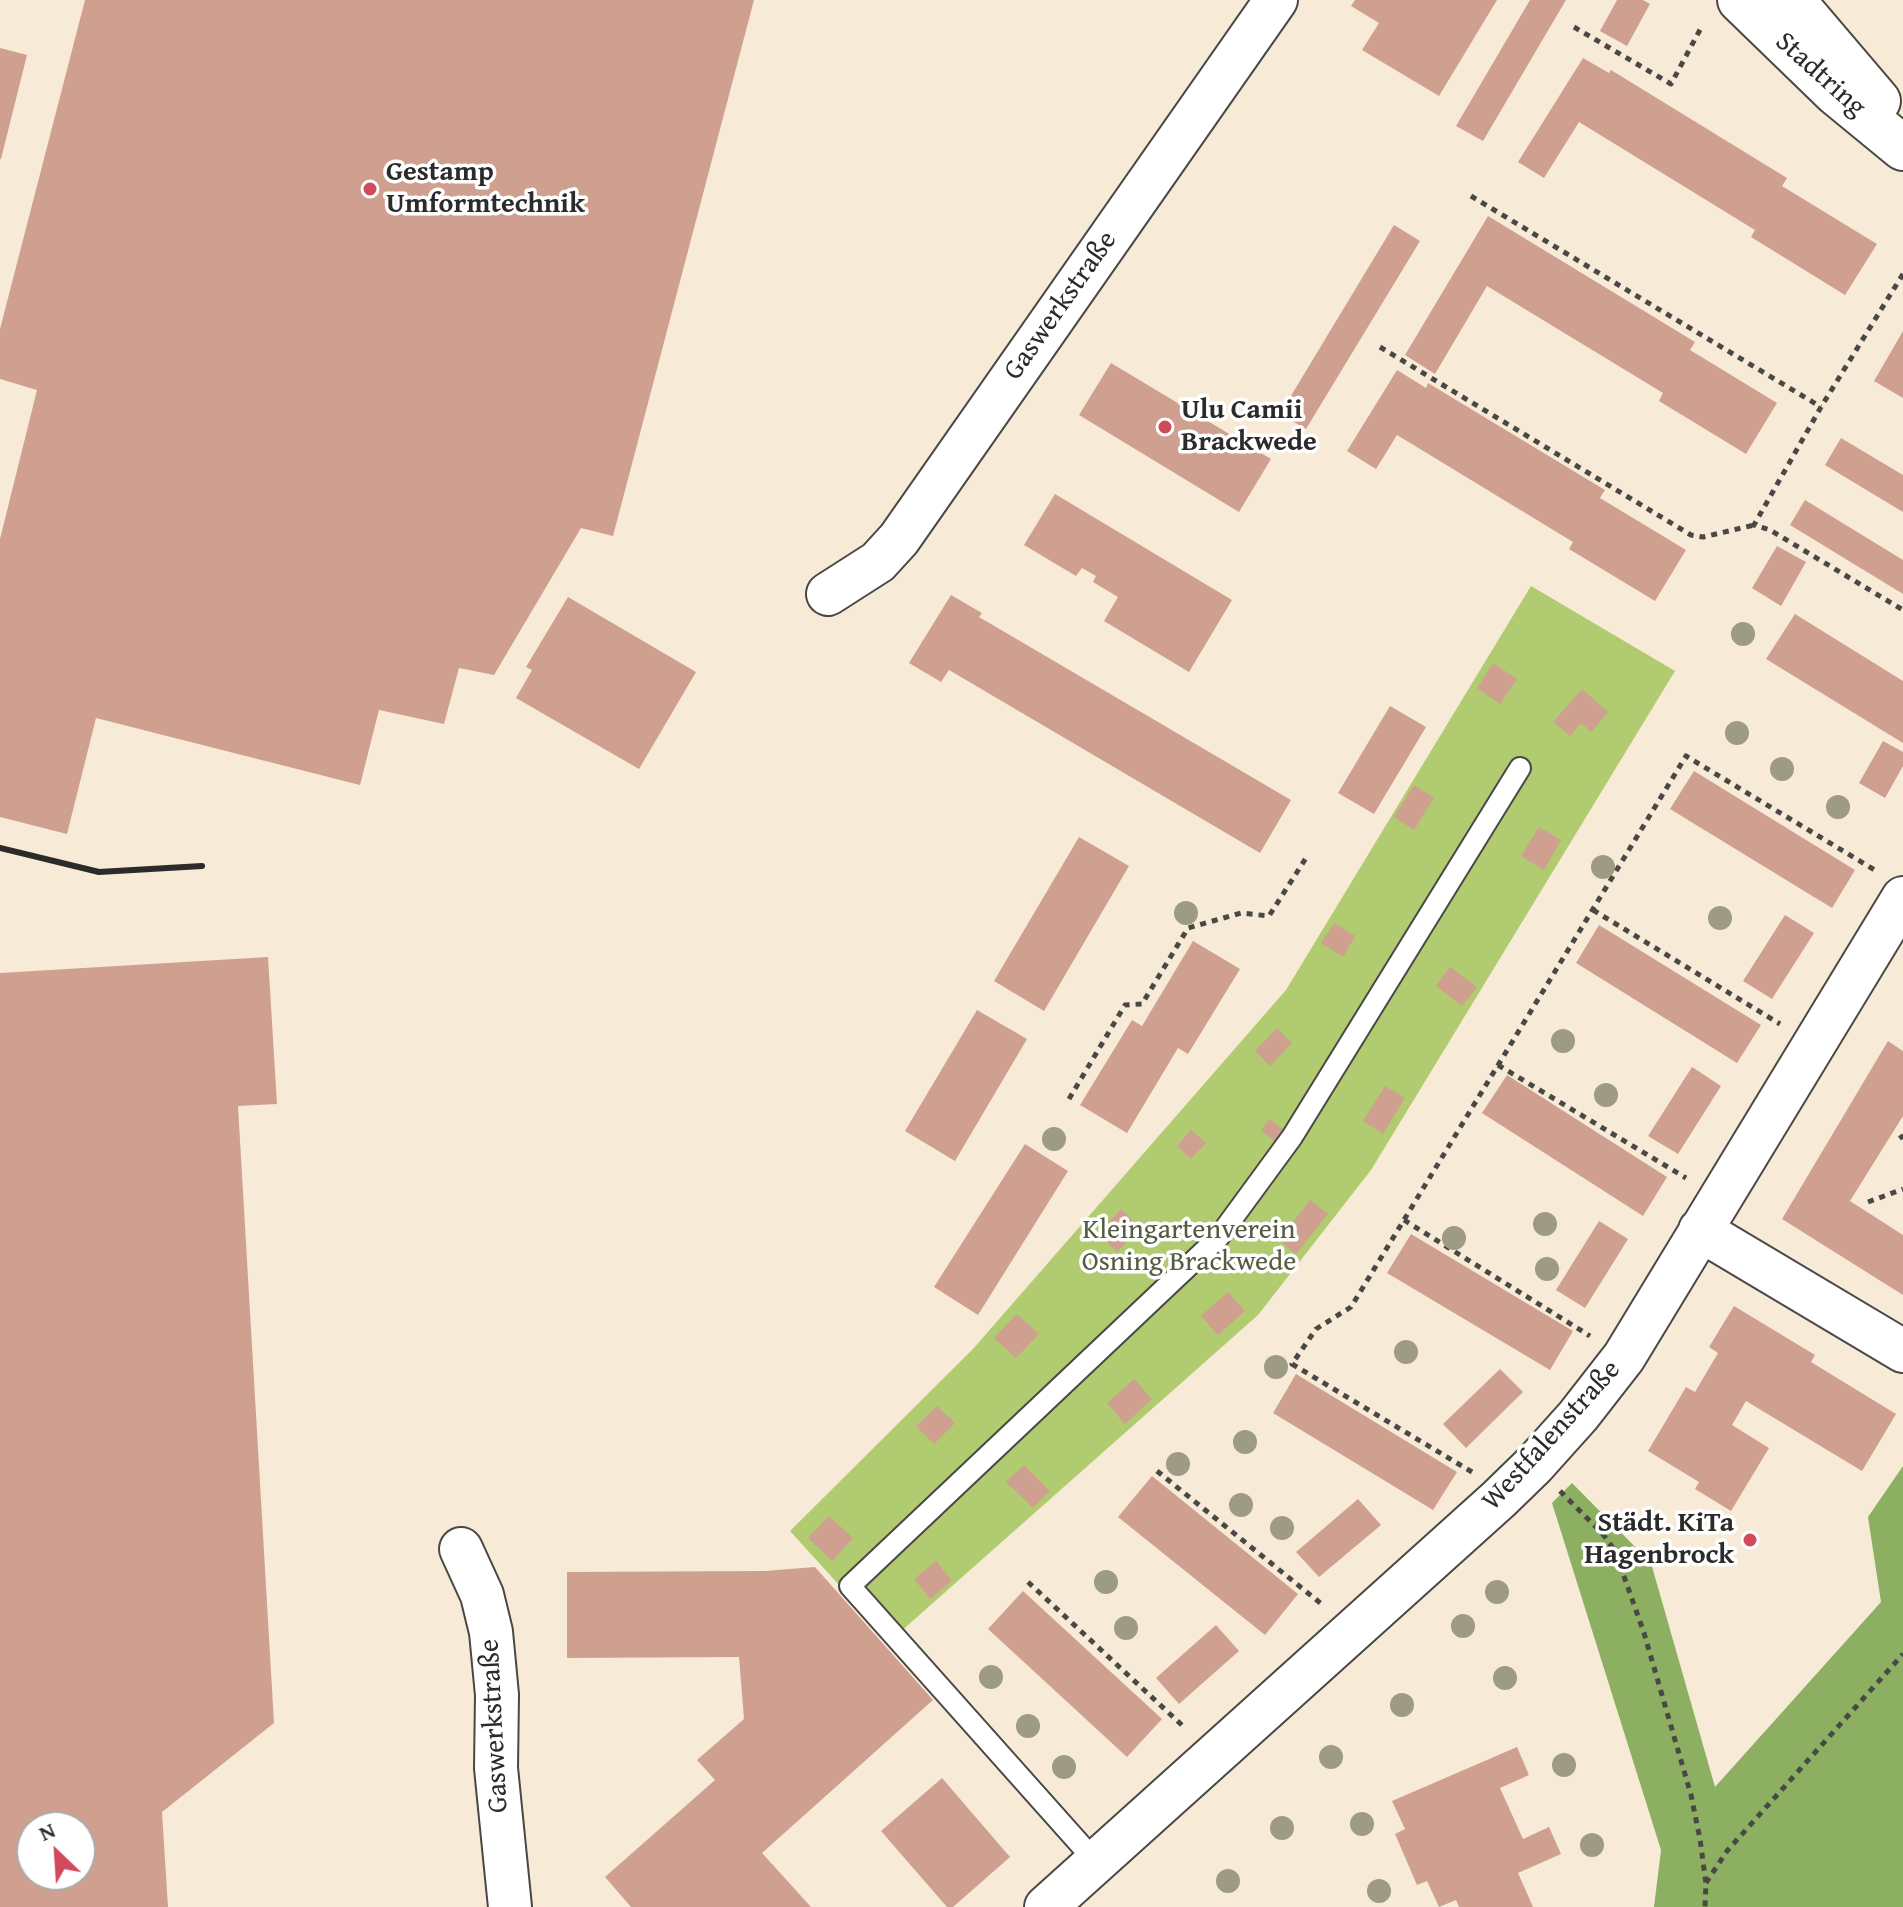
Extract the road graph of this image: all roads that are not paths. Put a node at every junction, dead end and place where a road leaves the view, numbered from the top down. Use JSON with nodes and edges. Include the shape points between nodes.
{"nodes":[{"id":1,"x":1276,"y":0,"type":"edge"},
{"id":2,"x":1740,"y":0,"type":"edge"},
{"id":3,"x":1792,"y":0,"type":"edge"},
{"id":4,"x":1903,"y":135,"type":"edge"},
{"id":5,"x":1903,"y":148,"type":"edge"},
{"id":6,"x":828,"y":594,"type":"dead end"},
{"id":7,"x":1520,"y":768,"type":"dead end"},
{"id":8,"x":1896,"y":888,"type":"edge"},
{"id":9,"x":1710,"y":1214,"type":"junction"},
{"id":10,"x":1903,"y":1351,"type":"edge"},
{"id":11,"x":461,"y":1549,"type":"dead end"},
{"id":12,"x":1096,"y":1862,"type":"junction"},
{"id":13,"x":510,"y":1907,"type":"edge"},
{"id":14,"x":1046,"y":1907,"type":"edge"}],
"edges":[{"from":1,"to":6,"type":"street","name":"Gaswerkstraße","via":[[899,539],[878,562]]},
{"from":2,"to":5,"type":"street","name":"Stadtring","via":[[1836,93]]},
{"from":3,"to":4,"type":"street","name":"Stadtring"},
{"from":7,"to":12,"type":"lane","via":[[1292,1137],[1218,1238],[850,1586]]},
{"from":8,"to":9,"type":"street","name":"Westfalenstraße","via":[[1813,1045]]},
{"from":9,"to":10,"type":"street"},
{"from":9,"to":12,"type":"street","name":"Westfalenstraße","via":[[1624,1357],[1534,1465]]},
{"from":11,"to":13,"type":"street","name":"Gaswerkstraße","via":[[482,1595],[491,1632],[496,1768]]},
{"from":12,"to":14,"type":"street","name":"Westfalenstraße"}]}
